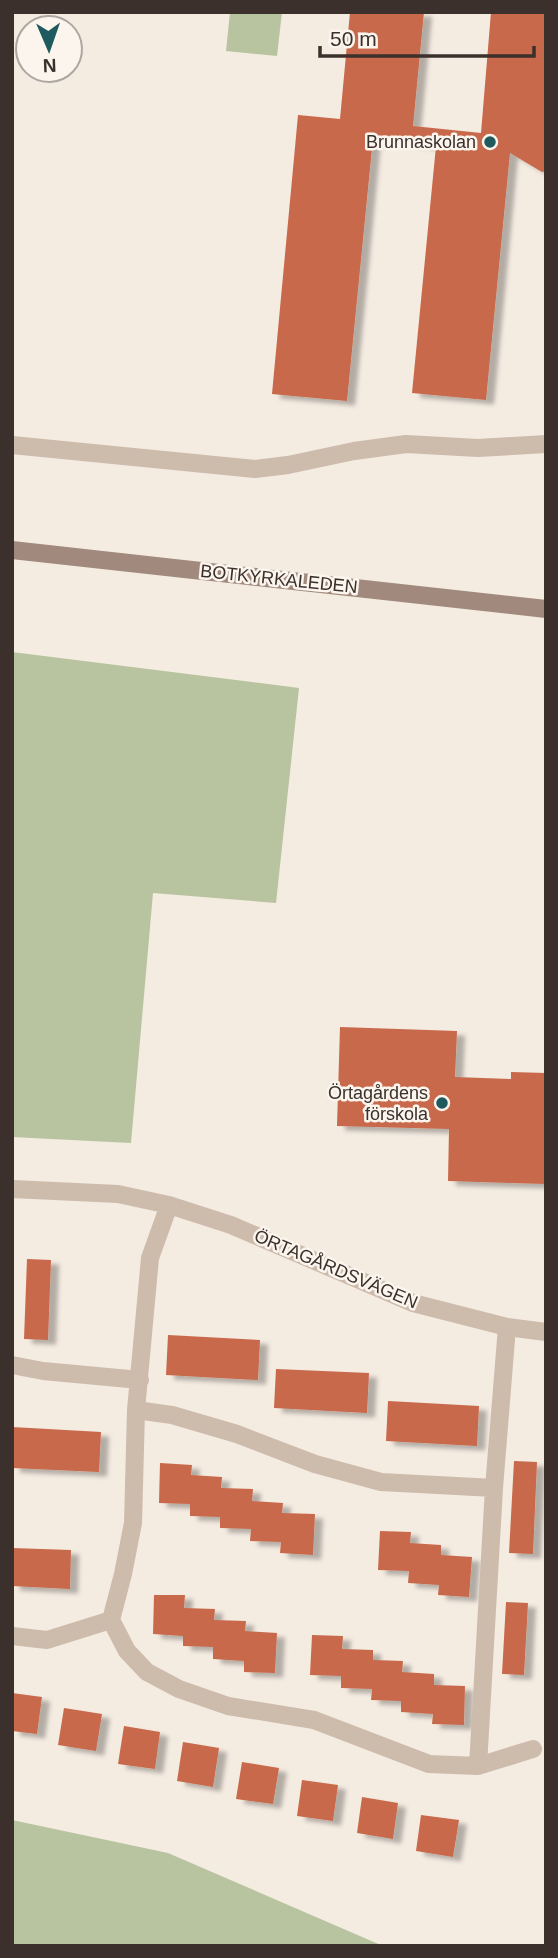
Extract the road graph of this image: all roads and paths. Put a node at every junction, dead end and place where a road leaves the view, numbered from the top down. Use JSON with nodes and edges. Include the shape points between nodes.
{"nodes":[{"id":1,"x":546,"y":444,"type":"edge"},
{"id":2,"x":12,"y":445,"type":"edge"},
{"id":3,"x":12,"y":550,"type":"edge"},
{"id":4,"x":546,"y":609,"type":"edge"},
{"id":5,"x":12,"y":1189,"type":"edge"},
{"id":6,"x":169,"y":1205,"type":"junction"},
{"id":7,"x":507,"y":1327,"type":"junction"},
{"id":8,"x":546,"y":1332,"type":"edge"},
{"id":9,"x":12,"y":1365,"type":"edge"},
{"id":10,"x":140,"y":1380,"type":"junction"},
{"id":11,"x":136,"y":1410,"type":"junction"},
{"id":12,"x":494,"y":1488,"type":"junction"},
{"id":13,"x":111,"y":1620,"type":"junction"},
{"id":14,"x":12,"y":1636,"type":"edge"},
{"id":15,"x":533,"y":1749,"type":"dead end"},
{"id":16,"x":478,"y":1766,"type":"junction"}],
"edges":[{"from":1,"to":2,"type":"street","via":[[478,448],[406,444],[255,469]]},
{"from":3,"to":4,"type":"main road","name":"BOTKYRKALEDEN"},
{"from":5,"to":6,"type":"street","name":"ÖRTAGÅRDSVÄGEN","via":[[118,1194]]},
{"from":6,"to":7,"type":"street","name":"ÖRTAGÅRDSVÄGEN","via":[[231,1225],[413,1303]]},
{"from":6,"to":10,"type":"street","via":[[150,1258]]},
{"from":7,"to":8,"type":"street","name":"ÖRTAGÅRDSVÄGEN"},
{"from":7,"to":12,"type":"street"},
{"from":9,"to":10,"type":"street"},
{"from":10,"to":11,"type":"street"},
{"from":11,"to":12,"type":"street","via":[[237,1434],[315,1464],[381,1482]]},
{"from":11,"to":13,"type":"street","via":[[133,1523]]},
{"from":12,"to":16,"type":"street"},
{"from":13,"to":14,"type":"street","via":[[47,1640]]},
{"from":13,"to":16,"type":"street","via":[[140,1665],[178,1689],[228,1706],[314,1720],[429,1763]]},
{"from":15,"to":16,"type":"street"}]}
